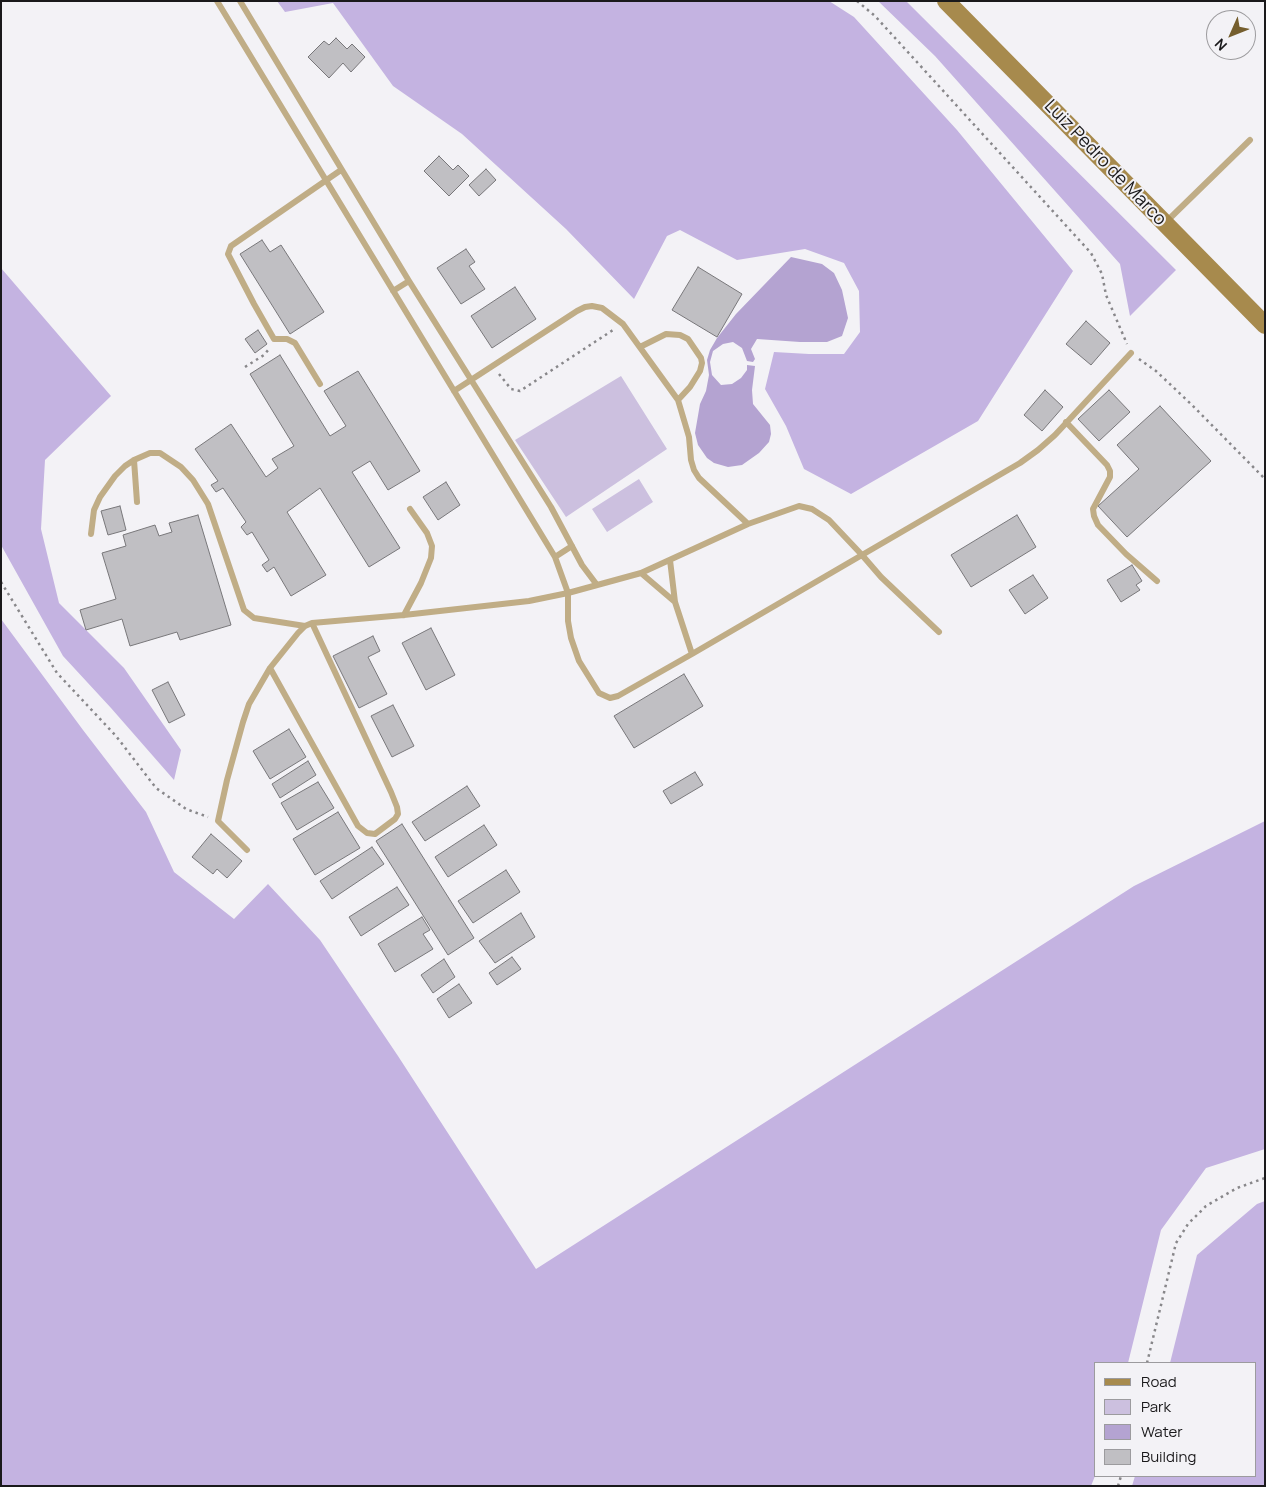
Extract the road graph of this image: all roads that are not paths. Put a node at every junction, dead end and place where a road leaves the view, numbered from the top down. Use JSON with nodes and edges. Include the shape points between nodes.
{"nodes":[{"id":1,"x":217,"y":1,"type":"edge"},
{"id":2,"x":240,"y":1,"type":"edge"},
{"id":3,"x":946,"y":1,"type":"edge"},
{"id":4,"x":1250,"y":140,"type":"dead end"},
{"id":5,"x":341,"y":170,"type":"junction"},
{"id":6,"x":326,"y":181,"type":"junction"},
{"id":7,"x":1164,"y":224,"type":"junction"},
{"id":8,"x":409,"y":281,"type":"junction"},
{"id":9,"x":393,"y":291,"type":"junction"},
{"id":10,"x":1265,"y":325,"type":"edge"},
{"id":11,"x":640,"y":347,"type":"junction"},
{"id":12,"x":1131,"y":354,"type":"road end"},
{"id":13,"x":470,"y":380,"type":"junction"},
{"id":14,"x":320,"y":384,"type":"dead end"},
{"id":15,"x":454,"y":391,"type":"junction"},
{"id":16,"x":678,"y":400,"type":"junction"},
{"id":17,"x":1066,"y":422,"type":"junction"},
{"id":18,"x":134,"y":460,"type":"junction"},
{"id":19,"x":137,"y":502,"type":"dead end"},
{"id":20,"x":410,"y":508,"type":"dead end"},
{"id":21,"x":748,"y":524,"type":"junction"},
{"id":22,"x":91,"y":534,"type":"dead end"},
{"id":23,"x":572,"y":546,"type":"junction"},
{"id":24,"x":862,"y":555,"type":"junction"},
{"id":25,"x":555,"y":556,"type":"junction"},
{"id":26,"x":670,"y":560,"type":"junction"},
{"id":27,"x":641,"y":573,"type":"junction"},
{"id":28,"x":1157,"y":581,"type":"dead end"},
{"id":29,"x":597,"y":585,"type":"junction"},
{"id":30,"x":568,"y":593,"type":"junction"},
{"id":31,"x":676,"y":602,"type":"junction"},
{"id":32,"x":404,"y":615,"type":"junction"},
{"id":33,"x":308,"y":625,"type":"junction"},
{"id":34,"x":939,"y":632,"type":"dead end"},
{"id":35,"x":692,"y":654,"type":"junction"},
{"id":36,"x":270,"y":668,"type":"junction"},
{"id":37,"x":248,"y":850,"type":"dead end"}],
"edges":[{"from":1,"to":6,"type":"lane"},
{"from":2,"to":5,"type":"lane"},
{"from":3,"to":7,"type":"main road","name":"Luiz Pedro de Marco"},
{"from":4,"to":7,"type":"lane"},
{"from":5,"to":6,"type":"lane"},
{"from":5,"to":8,"type":"lane"},
{"from":6,"to":9,"type":"lane"},
{"from":6,"to":14,"type":"lane","via":[[228,250],[274,339],[295,342]]},
{"from":7,"to":10,"type":"main road","name":"Luiz Pedro de Marco"},
{"from":8,"to":9,"type":"lane"},
{"from":8,"to":13,"type":"lane"},
{"from":9,"to":15,"type":"lane"},
{"from":11,"to":13,"type":"lane","via":[[623,324],[602,308],[585,307]]},
{"from":11,"to":16,"type":"lane"},
{"from":11,"to":16,"type":"lane","via":[[666,334],[688,339],[702,363],[690,387]]},
{"from":12,"to":17,"type":"lane"},
{"from":13,"to":15,"type":"lane"},
{"from":13,"to":23,"type":"lane","via":[[551,506]]},
{"from":15,"to":25,"type":"lane"},
{"from":16,"to":21,"type":"lane","via":[[694,470]]},
{"from":17,"to":24,"type":"lane","via":[[1020,463]]},
{"from":17,"to":28,"type":"lane","via":[[1110,471],[1093,509],[1098,525]]},
{"from":18,"to":19,"type":"lane"},
{"from":18,"to":22,"type":"lane","via":[[115,476],[100,497],[94,510]]},
{"from":18,"to":33,"type":"lane","via":[[150,452],[160,453],[193,480],[208,504],[248,615]]},
{"from":20,"to":32,"type":"lane","via":[[427,532],[432,546],[421,583]]},
{"from":21,"to":24,"type":"lane","via":[[790,508],[812,508],[829,520]]},
{"from":21,"to":26,"type":"lane"},
{"from":23,"to":25,"type":"lane"},
{"from":23,"to":29,"type":"lane"},
{"from":24,"to":34,"type":"lane"},
{"from":24,"to":35,"type":"lane"},
{"from":25,"to":30,"type":"lane"},
{"from":26,"to":27,"type":"lane"},
{"from":26,"to":31,"type":"lane"},
{"from":27,"to":29,"type":"lane"},
{"from":27,"to":31,"type":"lane"},
{"from":29,"to":30,"type":"lane"},
{"from":30,"to":32,"type":"lane","via":[[529,601]]},
{"from":30,"to":35,"type":"lane","via":[[568,621],[578,660],[603,696],[618,696]]},
{"from":31,"to":35,"type":"lane"},
{"from":32,"to":33,"type":"lane"},
{"from":33,"to":36,"type":"lane"},
{"from":33,"to":36,"type":"lane","via":[[391,792],[397,807],[396,819],[375,834],[367,833],[358,826]]},
{"from":36,"to":37,"type":"lane","via":[[243,722],[218,821]]}]}
